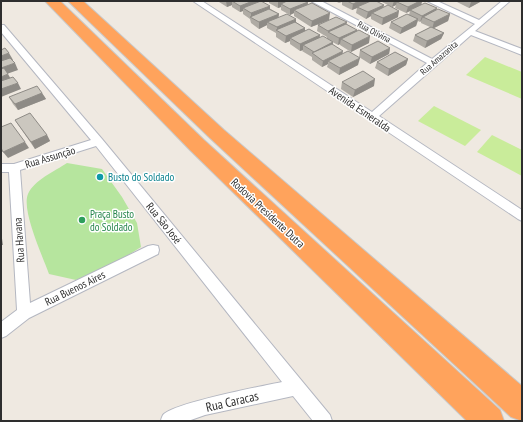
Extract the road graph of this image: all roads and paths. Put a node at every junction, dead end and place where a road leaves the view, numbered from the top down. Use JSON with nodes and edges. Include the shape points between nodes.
{"nodes":[{"id":1,"x":52,"y":1,"type":"edge"},
{"id":2,"x":75,"y":1,"type":"edge"},
{"id":3,"x":198,"y":1,"type":"edge"},
{"id":4,"x":315,"y":1,"type":"edge"},
{"id":5,"x":431,"y":1,"type":"edge"},
{"id":6,"x":506,"y":1,"type":"edge"},
{"id":7,"x":480,"y":23,"type":"junction"},
{"id":8,"x":1,"y":27,"type":"edge"},
{"id":9,"x":470,"y":32,"type":"junction"},
{"id":10,"x":522,"y":52,"type":"edge"},
{"id":11,"x":433,"y":63,"type":"junction"},
{"id":12,"x":372,"y":117,"type":"junction"},
{"id":13,"x":98,"y":142,"type":"junction"},
{"id":14,"x":7,"y":168,"type":"edge"},
{"id":15,"x":522,"y":216,"type":"edge"},
{"id":16,"x":153,"y":250,"type":"dead end"},
{"id":17,"x":24,"y":313,"type":"junction"},
{"id":18,"x":1,"y":331,"type":"edge"},
{"id":19,"x":296,"y":387,"type":"junction"},
{"id":20,"x":522,"y":406,"type":"edge"},
{"id":21,"x":169,"y":421,"type":"edge"},
{"id":22,"x":324,"y":421,"type":"edge"},
{"id":23,"x":489,"y":421,"type":"edge"}],
"edges":[{"from":1,"to":23,"type":"highway","name":"Rodovia Presidente Dutra","via":[[197,145]]},
{"from":2,"to":20,"type":"highway","via":[[217,134]]},
{"from":3,"to":12,"type":"street","name":"Avenida Esmeralda"},
{"from":4,"to":11,"type":"street","name":"Rua Olivina"},
{"from":5,"to":7,"type":"street"},
{"from":6,"to":7,"type":"street","name":"Rua Amazonita"},
{"from":7,"to":9,"type":"street","name":"Rua Amazonita"},
{"from":8,"to":13,"type":"street","name":"Rua São José"},
{"from":9,"to":10,"type":"street"},
{"from":9,"to":11,"type":"street","name":"Rua Amazonita"},
{"from":11,"to":12,"type":"street","name":"Rua Amazonita"},
{"from":12,"to":15,"type":"street","name":"Avenida Esmeralda"},
{"from":13,"to":14,"type":"street","name":"Rua Assunção"},
{"from":13,"to":19,"type":"street","name":"Rua São José"},
{"from":14,"to":17,"type":"street","name":"Rua Havana"},
{"from":16,"to":17,"type":"street","name":"Rua Buenos Aires"},
{"from":17,"to":18,"type":"street","name":"Rua Buenos Aires"},
{"from":19,"to":21,"type":"street","name":"Rua Caracas","via":[[206,407]]},
{"from":19,"to":22,"type":"street","name":"Rua São José"}]}
